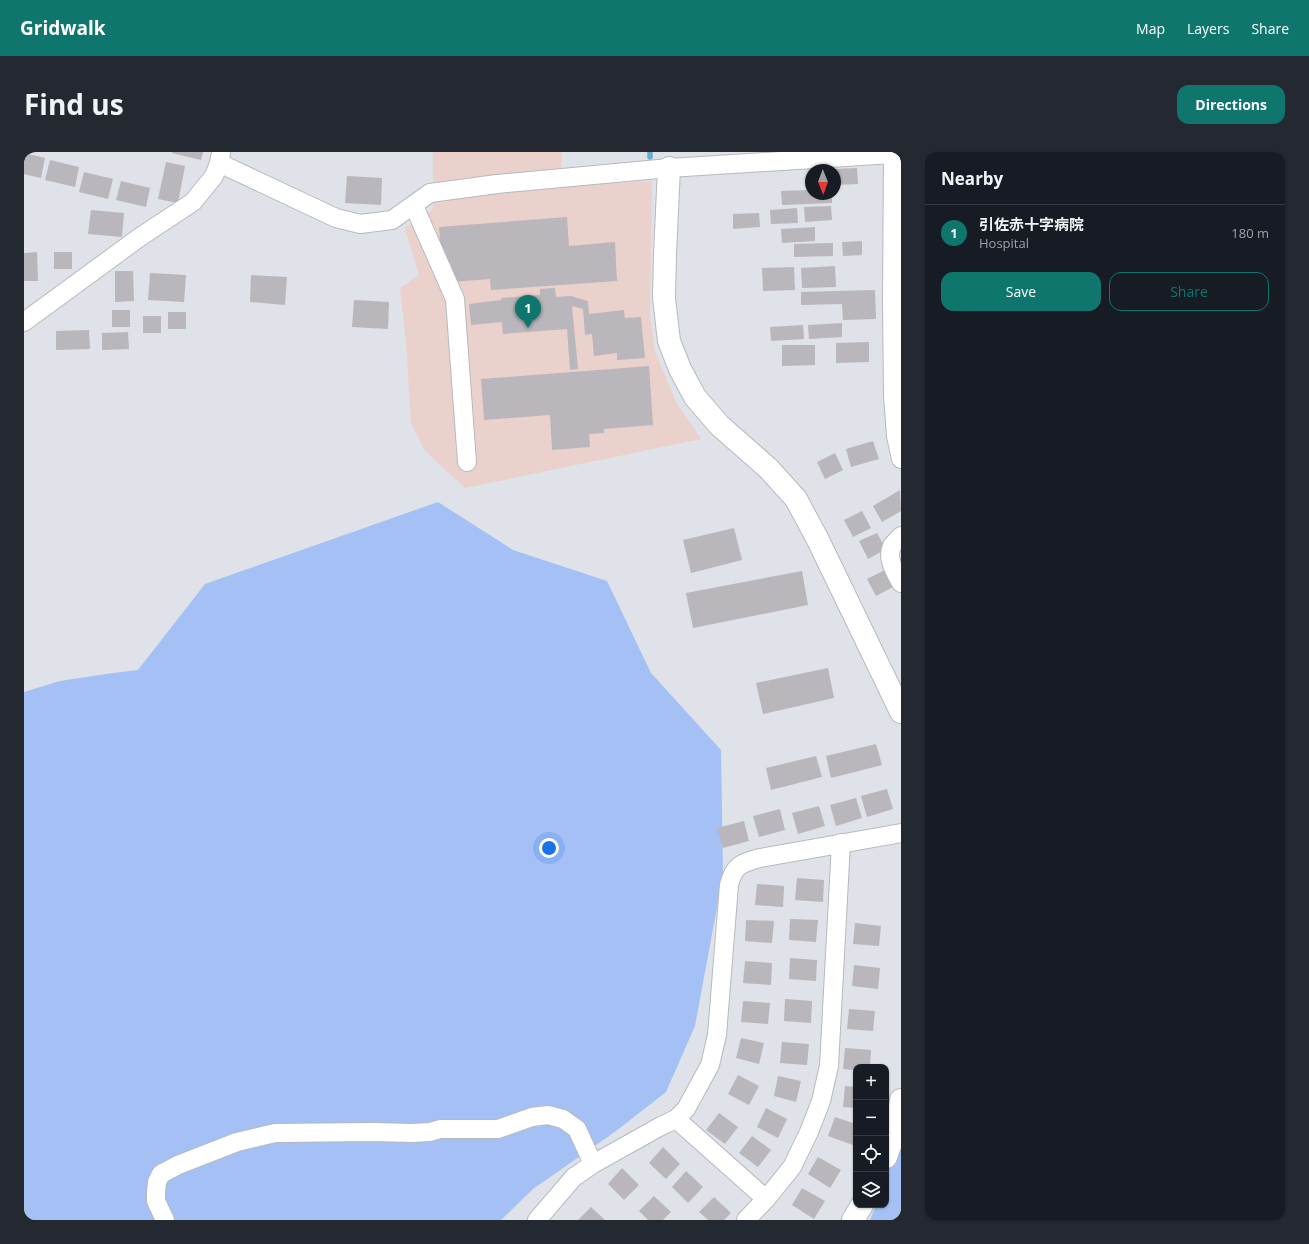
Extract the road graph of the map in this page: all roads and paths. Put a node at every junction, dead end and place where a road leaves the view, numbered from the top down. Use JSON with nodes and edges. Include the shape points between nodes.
{"nodes":[{"id":1,"x":893,"y":153,"type":"edge"},
{"id":2,"x":220,"y":158,"type":"edge"},
{"id":3,"x":671,"y":160,"type":"edge"},
{"id":4,"x":414,"y":206,"type":"junction"},
{"id":5,"x":24,"y":322,"type":"edge"},
{"id":6,"x":901,"y":459,"type":"edge"},
{"id":7,"x":468,"y":462,"type":"dead end"},
{"id":8,"x":901,"y":536,"type":"edge"},
{"id":9,"x":901,"y":583,"type":"edge"},
{"id":10,"x":901,"y":712,"type":"edge"},
{"id":11,"x":901,"y":832,"type":"edge"},
{"id":12,"x":841,"y":843,"type":"junction"},
{"id":13,"x":901,"y":1100,"type":"edge"},
{"id":14,"x":676,"y":1119,"type":"junction"},
{"id":15,"x":889,"y":1148,"type":"edge"},
{"id":16,"x":593,"y":1164,"type":"junction"},
{"id":17,"x":766,"y":1199,"type":"junction"},
{"id":18,"x":860,"y":1208,"type":"edge"},
{"id":19,"x":165,"y":1220,"type":"edge"},
{"id":20,"x":537,"y":1220,"type":"edge"},
{"id":21,"x":746,"y":1220,"type":"edge"},
{"id":22,"x":853,"y":1220,"type":"edge"}],
"edges":[{"from":1,"to":3,"type":"street"},
{"from":1,"to":6,"type":"street","via":[[894,395],[896,436]]},
{"from":2,"to":4,"type":"street","via":[[336,218],[360,224],[392,220]]},
{"from":2,"to":5,"type":"street","via":[[214,176],[193,202],[140,237]]},
{"from":3,"to":4,"type":"street","via":[[430,193]]},
{"from":3,"to":10,"type":"street","via":[[664,298],[669,342],[680,369],[695,397],[719,425],[769,469],[796,499]]},
{"from":4,"to":7,"type":"street","via":[[455,299]]},
{"from":8,"to":9,"type":"street","via":[[892,546],[889,556]]},
{"from":11,"to":12,"type":"street"},
{"from":12,"to":14,"type":"street","via":[[760,858],[743,863],[735,869],[729,885],[717,1035],[710,1065],[686,1109]]},
{"from":12,"to":17,"type":"street","via":[[829,1066],[821,1101],[809,1132],[792,1167]]},
{"from":13,"to":15,"type":"street","via":[[897,1125]]},
{"from":14,"to":16,"type":"street"},
{"from":14,"to":17,"type":"street"},
{"from":16,"to":19,"type":"street","via":[[577,1129],[563,1119],[548,1115],[532,1117],[498,1129],[275,1133],[237,1142],[161,1174],[157,1182],[156,1201]]},
{"from":16,"to":20,"type":"street","via":[[574,1177]]},
{"from":17,"to":21,"type":"street"},
{"from":18,"to":22,"type":"street"}]}
